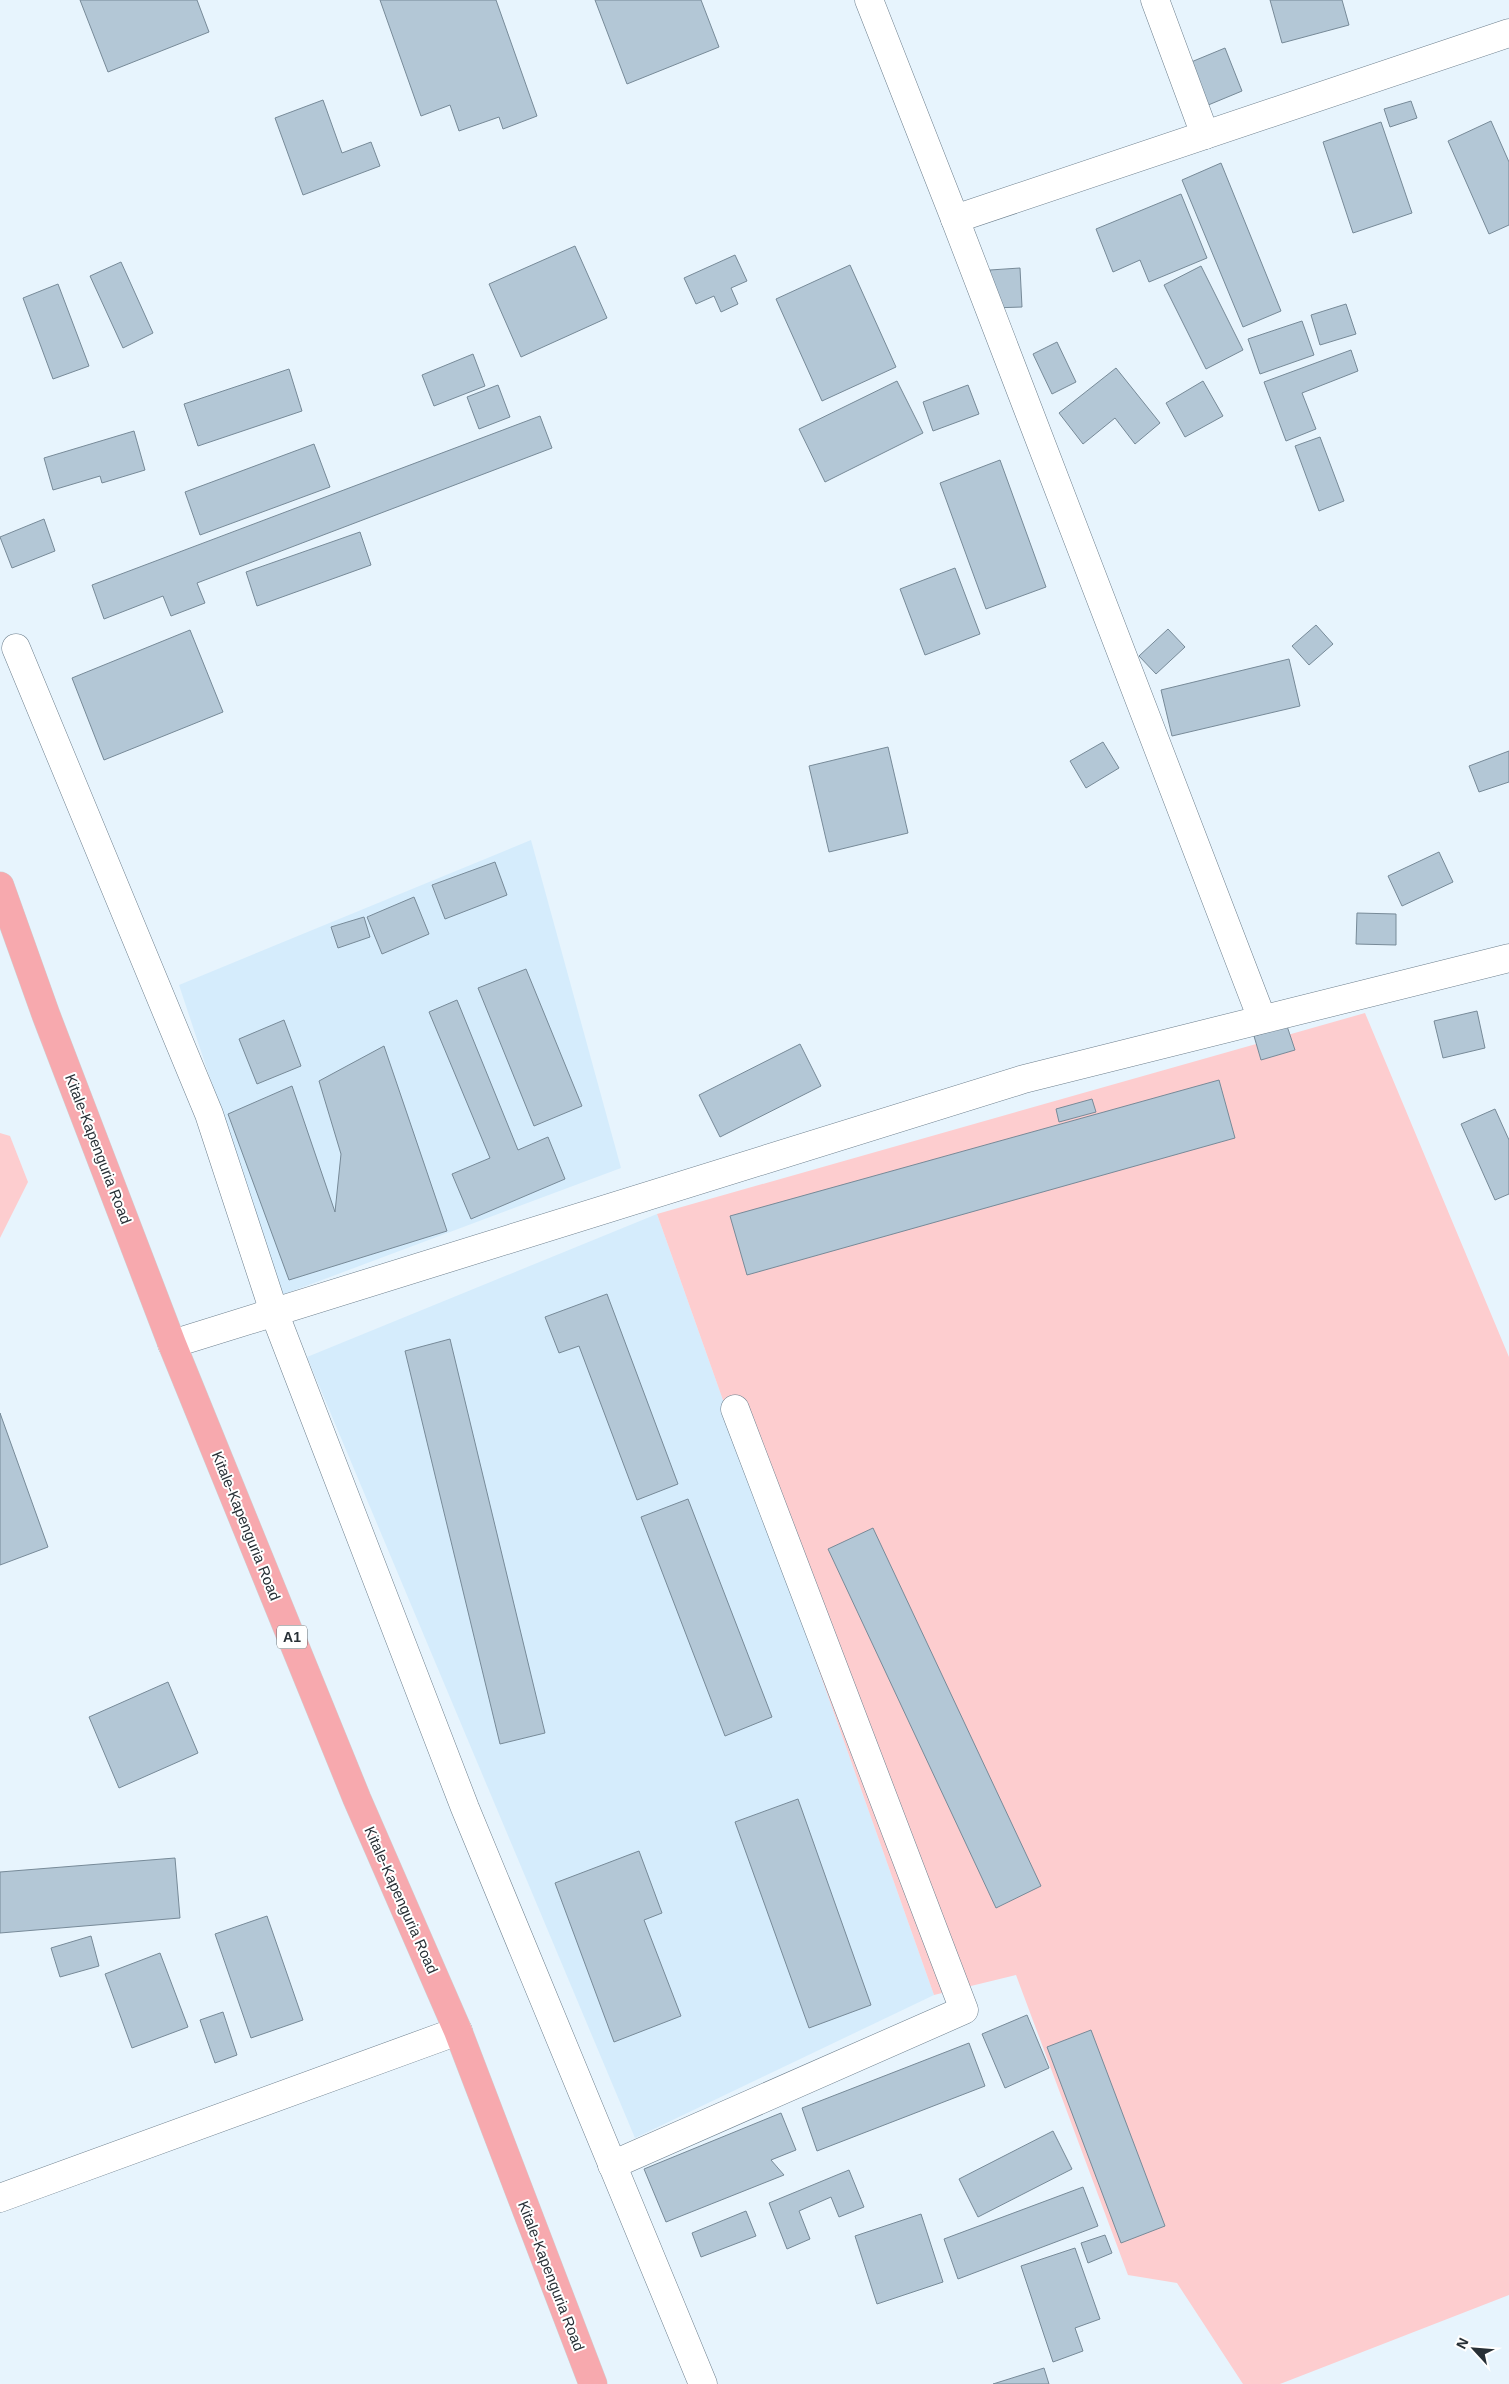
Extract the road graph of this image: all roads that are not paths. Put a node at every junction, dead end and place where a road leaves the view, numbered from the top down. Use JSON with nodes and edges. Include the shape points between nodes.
{"nodes":[{"id":1,"x":869,"y":0,"type":"edge"},
{"id":2,"x":1155,"y":0,"type":"edge"},
{"id":3,"x":1509,"y":33,"type":"edge"},
{"id":4,"x":1204,"y":135,"type":"junction"},
{"id":5,"x":955,"y":219,"type":"junction"},
{"id":6,"x":16,"y":648,"type":"dead end"},
{"id":7,"x":0,"y":886,"type":"edge"},
{"id":8,"x":1509,"y":958,"type":"edge"},
{"id":9,"x":1262,"y":1019,"type":"junction"},
{"id":10,"x":274,"y":1312,"type":"junction"},
{"id":11,"x":172,"y":1344,"type":"junction"},
{"id":12,"x":735,"y":1409,"type":"dead end"},
{"id":13,"x":458,"y":2031,"type":"junction"},
{"id":14,"x":612,"y":2165,"type":"junction"},
{"id":15,"x":0,"y":2198,"type":"edge"},
{"id":16,"x":593,"y":2384,"type":"edge"},
{"id":17,"x":702,"y":2384,"type":"edge"}],
"edges":[{"from":1,"to":5,"type":"street"},
{"from":2,"to":4,"type":"street"},
{"from":3,"to":4,"type":"street"},
{"from":4,"to":5,"type":"street"},
{"from":5,"to":9,"type":"street"},
{"from":6,"to":10,"type":"street","via":[[209,1114]]},
{"from":7,"to":11,"type":"highway","name":"Kitale-Kapenguria Road","number":"A1"},
{"from":8,"to":9,"type":"street"},
{"from":9,"to":10,"type":"street","via":[[1024,1079]]},
{"from":10,"to":11,"type":"street"},
{"from":10,"to":14,"type":"street","via":[[461,1799]]},
{"from":11,"to":13,"type":"highway","name":"Kitale-Kapenguria Road","number":"A1","via":[[357,1799]]},
{"from":12,"to":14,"type":"street","via":[[964,2010]]},
{"from":13,"to":15,"type":"street"},
{"from":13,"to":16,"type":"highway","name":"Kitale-Kapenguria Road","number":"A1"},
{"from":14,"to":17,"type":"street"}]}
